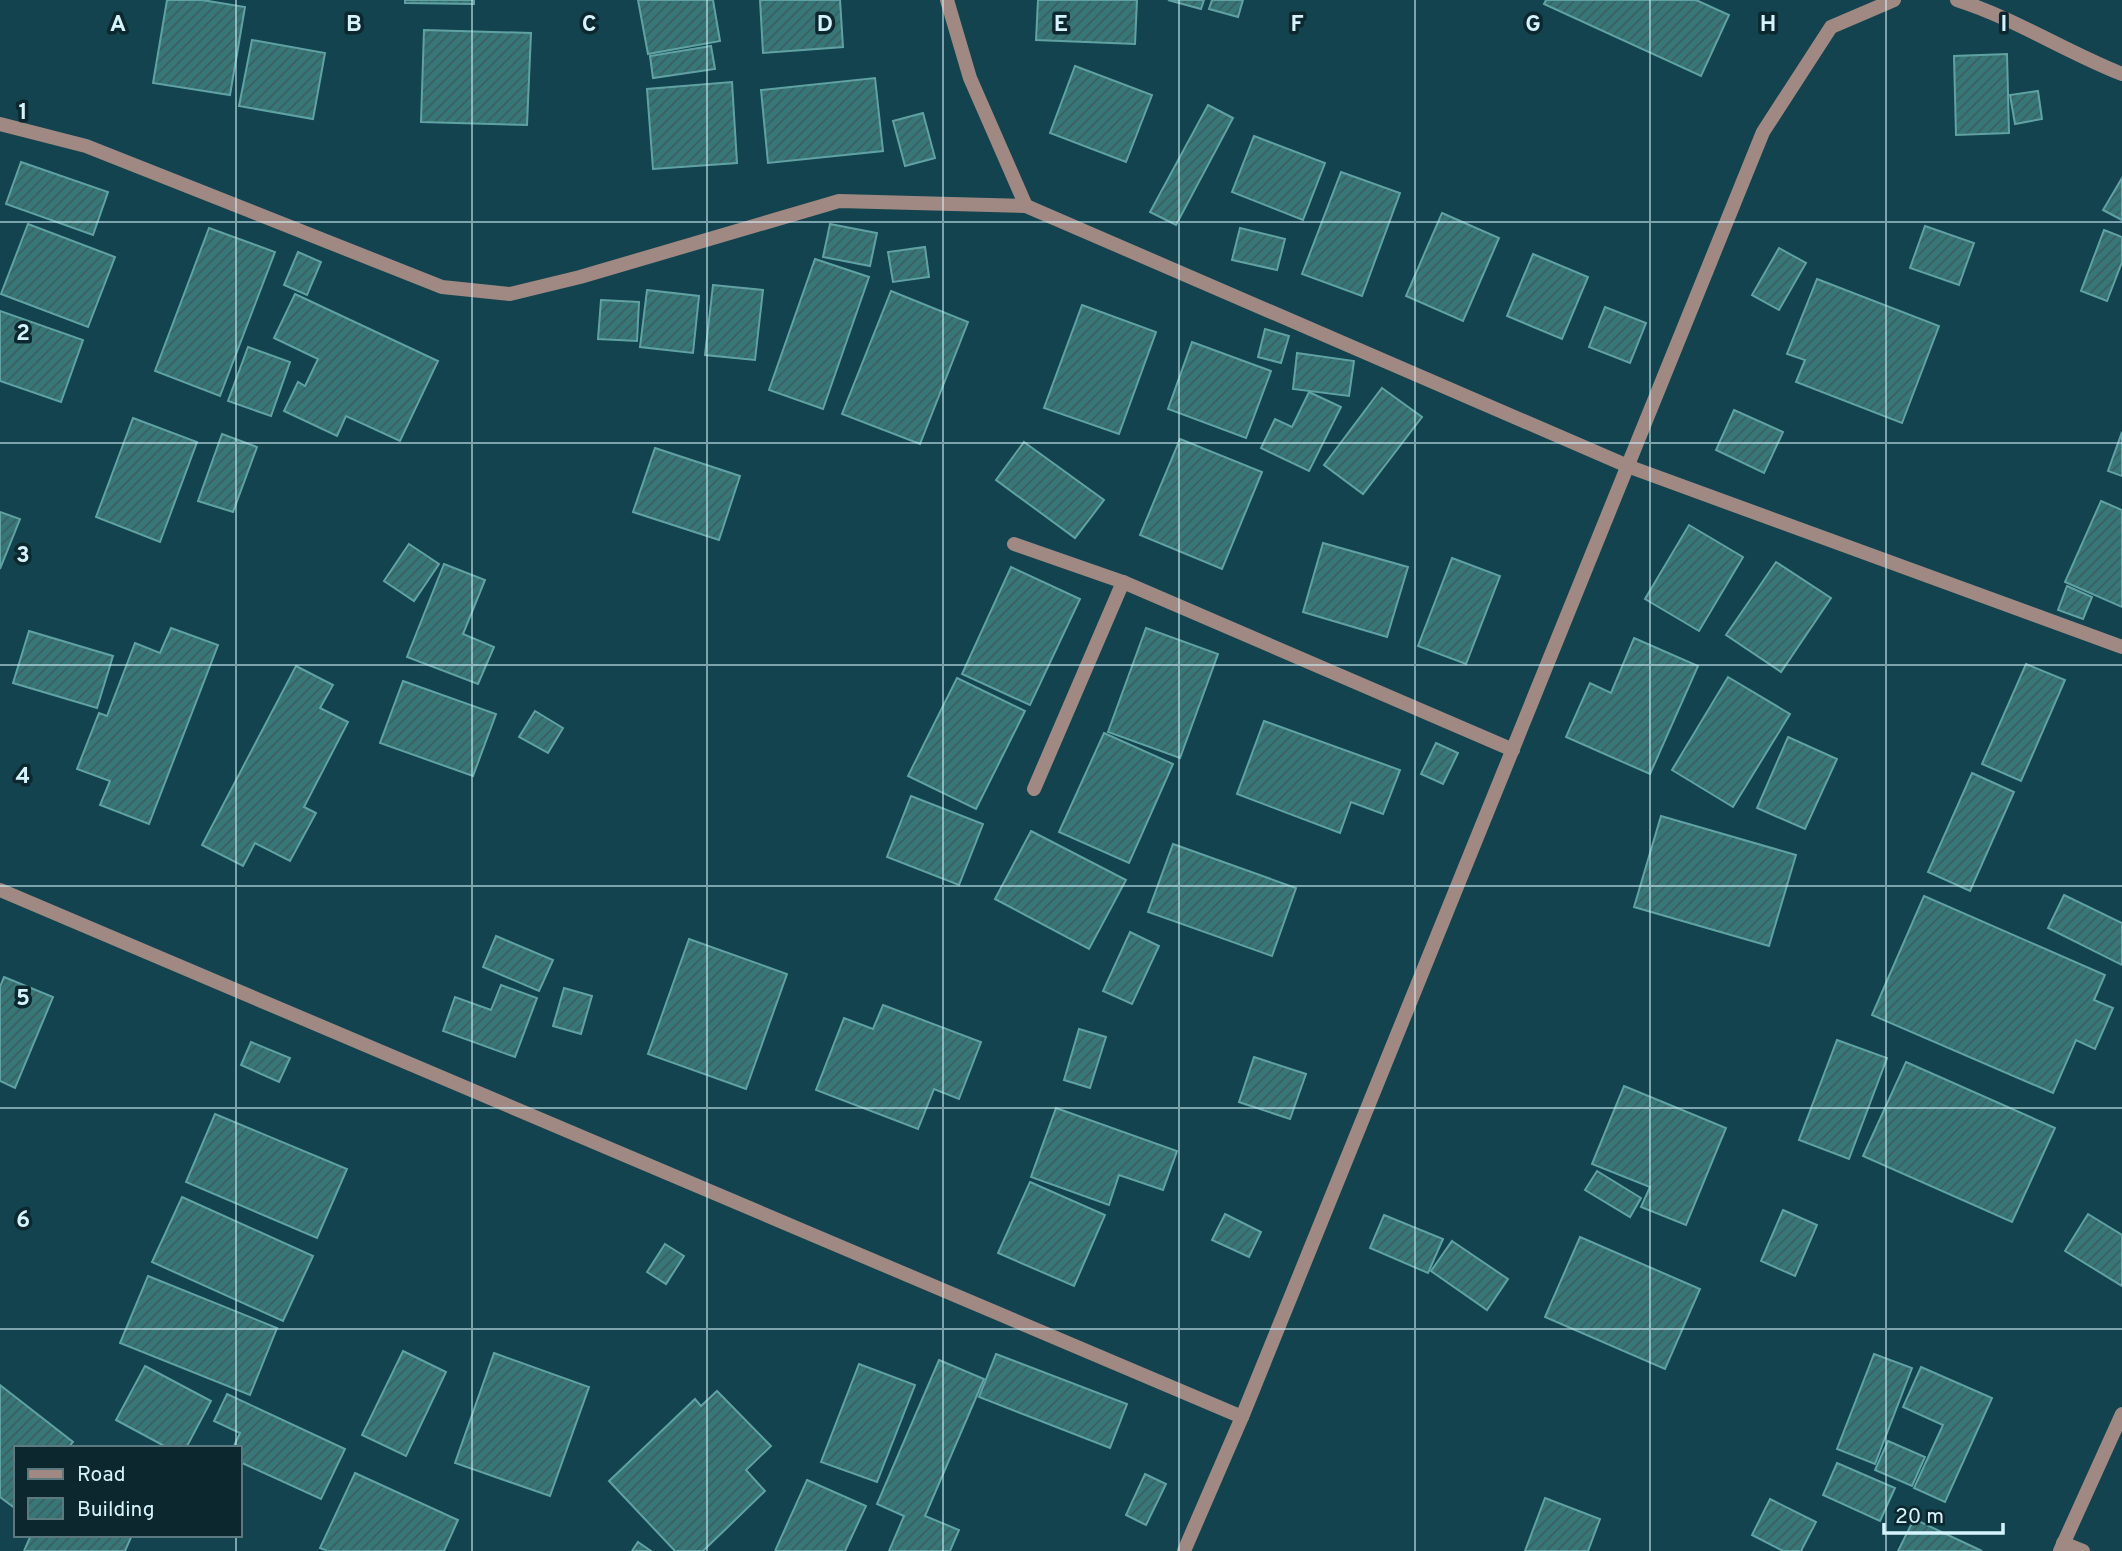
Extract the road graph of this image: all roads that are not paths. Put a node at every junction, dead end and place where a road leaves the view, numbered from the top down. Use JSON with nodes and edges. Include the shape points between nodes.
{"nodes":[{"id":1,"x":947,"y":0,"type":"edge"},
{"id":2,"x":1894,"y":0,"type":"edge"},
{"id":3,"x":1957,"y":0,"type":"edge"},
{"id":4,"x":2122,"y":74,"type":"edge"},
{"id":5,"x":0,"y":124,"type":"edge"},
{"id":6,"x":1026,"y":206,"type":"junction"},
{"id":7,"x":1630,"y":467,"type":"junction"},
{"id":8,"x":1014,"y":544,"type":"dead end"},
{"id":9,"x":1123,"y":582,"type":"junction"},
{"id":10,"x":2122,"y":647,"type":"edge"},
{"id":11,"x":1513,"y":750,"type":"junction"},
{"id":12,"x":1034,"y":789,"type":"dead end"},
{"id":13,"x":0,"y":890,"type":"edge"},
{"id":14,"x":2122,"y":1414,"type":"edge"},
{"id":15,"x":1242,"y":1417,"type":"junction"},
{"id":16,"x":2062,"y":1547,"type":"edge"},
{"id":17,"x":1184,"y":1551,"type":"edge"},
{"id":18,"x":2083,"y":1551,"type":"edge"}],
"edges":[{"from":1,"to":6,"type":"street","via":[[970,78]]},
{"from":2,"to":7,"type":"street","via":[[1831,27],[1763,132]]},
{"from":3,"to":4,"type":"street"},
{"from":5,"to":6,"type":"street","via":[[86,146],[442,288],[510,293],[580,278],[839,201]]},
{"from":6,"to":7,"type":"street"},
{"from":7,"to":10,"type":"street"},
{"from":7,"to":11,"type":"street"},
{"from":8,"to":9,"type":"street"},
{"from":9,"to":11,"type":"street"},
{"from":9,"to":12,"type":"street"},
{"from":11,"to":15,"type":"street"},
{"from":13,"to":15,"type":"street"},
{"from":14,"to":16,"type":"street"},
{"from":15,"to":17,"type":"street"},
{"from":16,"to":18,"type":"street"}]}
